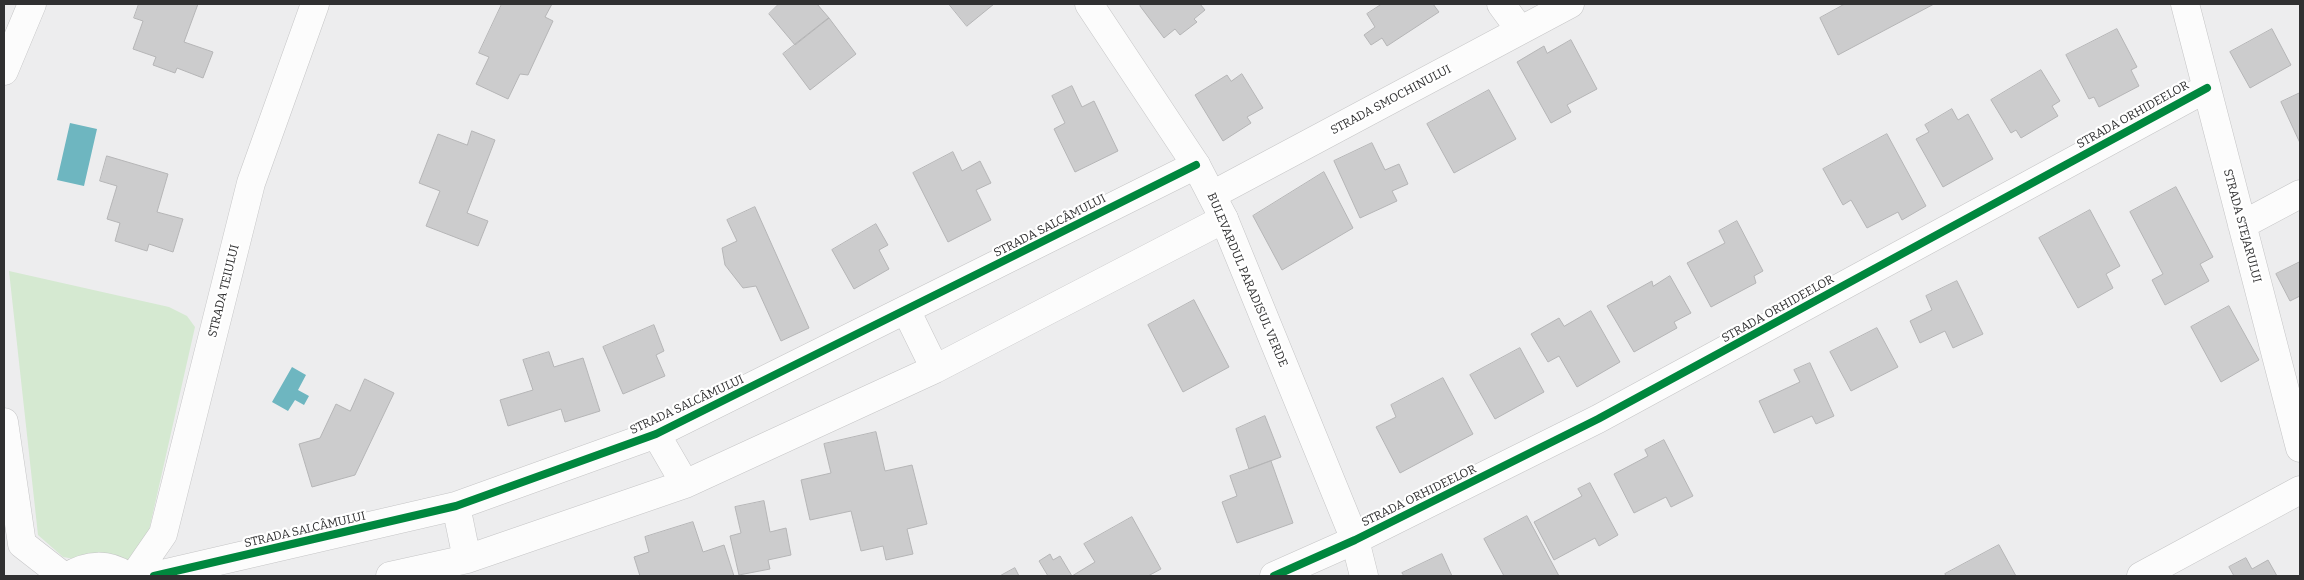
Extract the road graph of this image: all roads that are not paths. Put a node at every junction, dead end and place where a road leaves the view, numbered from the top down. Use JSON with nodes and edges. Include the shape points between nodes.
{"nodes":[{"id":1,"x":32,"y":4,"type":"edge"},
{"id":2,"x":315,"y":4,"type":"edge"},
{"id":3,"x":1089,"y":4,"type":"edge"},
{"id":4,"x":1500,"y":4,"type":"edge"},
{"id":5,"x":1570,"y":4,"type":"edge"},
{"id":6,"x":2185,"y":4,"type":"edge"},
{"id":7,"x":1520,"y":30,"type":"junction"},
{"id":8,"x":4,"y":71,"type":"edge"},
{"id":9,"x":2207,"y":88,"type":"junction"},
{"id":10,"x":1196,"y":165,"type":"junction"},
{"id":11,"x":2300,"y":194,"type":"edge"},
{"id":12,"x":1218,"y":207,"type":"junction"},
{"id":13,"x":2242,"y":225,"type":"junction"},
{"id":14,"x":906,"y":310,"type":"junction"},
{"id":15,"x":935,"y":369,"type":"junction"},
{"id":16,"x":4,"y":422,"type":"edge"},
{"id":17,"x":656,"y":434,"type":"junction"},
{"id":18,"x":2300,"y":448,"type":"edge"},
{"id":19,"x":685,"y":484,"type":"junction"},
{"id":20,"x":2300,"y":490,"type":"edge"},
{"id":21,"x":456,"y":506,"type":"junction"},
{"id":22,"x":1355,"y":540,"type":"junction"},
{"id":23,"x":468,"y":559,"type":"junction"},
{"id":24,"x":63,"y":576,"type":"edge"},
{"id":25,"x":68,"y":576,"type":"edge"},
{"id":26,"x":127,"y":576,"type":"edge"},
{"id":27,"x":134,"y":576,"type":"edge"},
{"id":28,"x":154,"y":576,"type":"edge"},
{"id":29,"x":390,"y":576,"type":"edge"},
{"id":30,"x":1274,"y":576,"type":"edge"},
{"id":31,"x":1364,"y":576,"type":"edge"},
{"id":32,"x":2141,"y":576,"type":"edge"}],
"edges":[{"from":1,"to":8,"type":"street"},
{"from":2,"to":27,"type":"street","name":"STRADA TEIULUI","via":[[251,183],[163,534]]},
{"from":3,"to":10,"type":"street","name":"BULEVARDUL PARADISUL VERDE"},
{"from":4,"to":7,"type":"street"},
{"from":5,"to":7,"type":"street","name":"STRADA SMOCHINULUI"},
{"from":6,"to":9,"type":"street","name":"STRADA STEJARULUI"},
{"from":7,"to":12,"type":"street","name":"STRADA SMOCHINULUI"},
{"from":9,"to":13,"type":"street","name":"STRADA STEJARULUI"},
{"from":9,"to":22,"type":"street","name":"STRADA ORHIDEELOR","via":[[1598,420]]},
{"from":10,"to":12,"type":"street","name":"BULEVARDUL PARADISUL VERDE"},
{"from":10,"to":14,"type":"street","name":"STRADA SALCÂMULUI"},
{"from":11,"to":13,"type":"street"},
{"from":12,"to":15,"type":"street"},
{"from":12,"to":22,"type":"street","name":"BULEVARDUL PARADISUL VERDE"},
{"from":13,"to":18,"type":"street","name":"STRADA STEJARULUI"},
{"from":14,"to":15,"type":"street"},
{"from":14,"to":17,"type":"street","name":"STRADA SALCÂMULUI"},
{"from":15,"to":19,"type":"street"},
{"from":16,"to":24,"type":"street","via":[[22,544]]},
{"from":17,"to":19,"type":"street","name":"STRADA SALCÂMULUI"},
{"from":17,"to":21,"type":"street","name":"STRADA SALCÂMULUI"},
{"from":19,"to":23,"type":"street"},
{"from":20,"to":32,"type":"street"},
{"from":21,"to":23,"type":"street"},
{"from":21,"to":28,"type":"street","name":"STRADA SALCÂMULUI"},
{"from":22,"to":30,"type":"street","name":"STRADA ORHIDEELOR"},
{"from":22,"to":31,"type":"street","name":"BULEVARDUL PARADISUL VERDE"},
{"from":23,"to":29,"type":"street"},
{"from":25,"to":26,"type":"street","via":[[91,566],[106,567]]}]}
